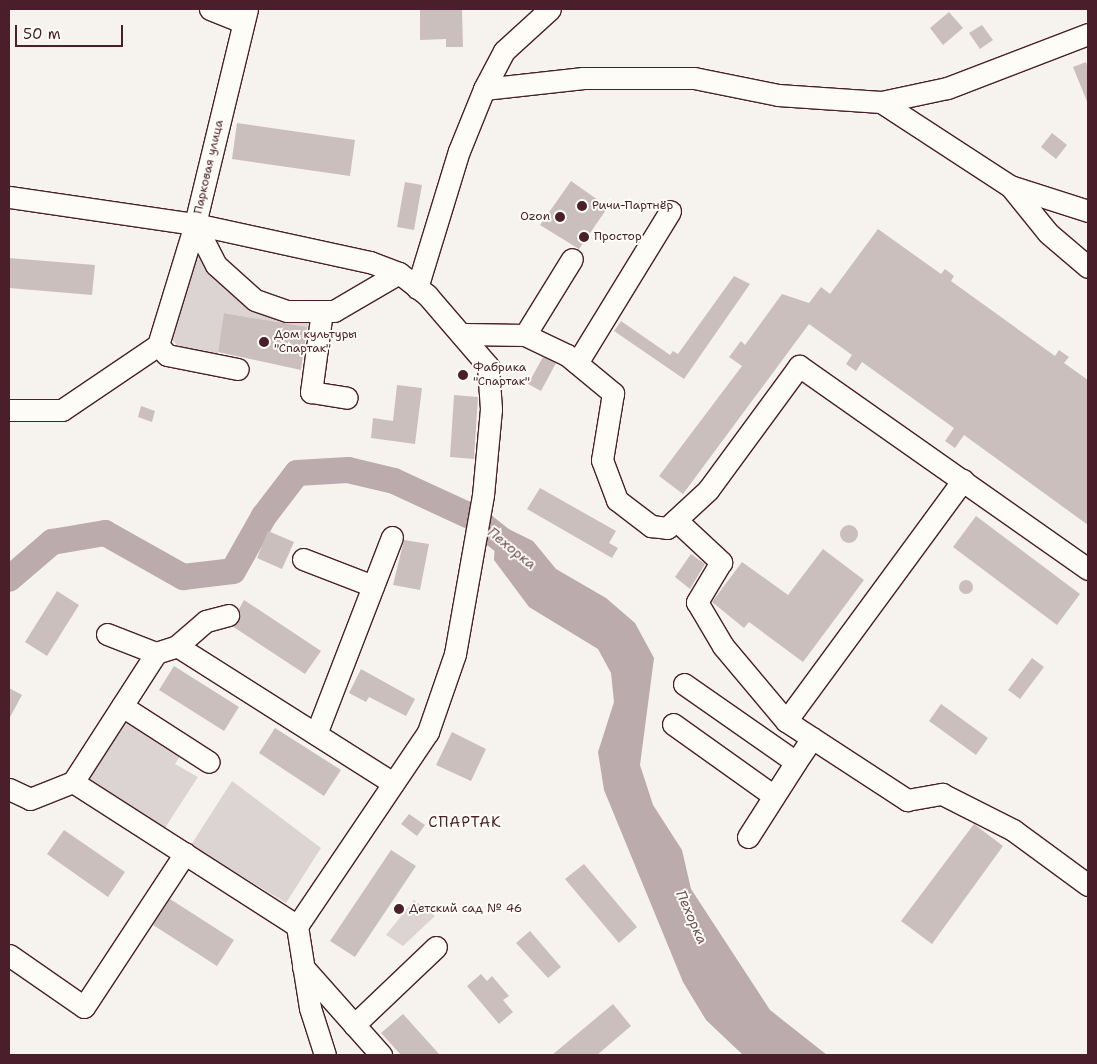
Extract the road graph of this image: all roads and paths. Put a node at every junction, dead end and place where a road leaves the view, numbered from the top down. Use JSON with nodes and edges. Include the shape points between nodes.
{"nodes":[{"id":1,"x":210,"y":9,"type":"edge"},
{"id":2,"x":550,"y":9,"type":"edge"},
{"id":3,"x":245,"y":15,"type":"edge"},
{"id":4,"x":1088,"y":34,"type":"edge"},
{"id":5,"x":484,"y":90,"type":"junction"},
{"id":6,"x":881,"y":102,"type":"junction"},
{"id":7,"x":1010,"y":186,"type":"junction"},
{"id":8,"x":9,"y":197,"type":"edge"},
{"id":9,"x":670,"y":211,"type":"dead end"},
{"id":10,"x":1088,"y":211,"type":"edge"},
{"id":11,"x":195,"y":224,"type":"junction"},
{"id":12,"x":572,"y":259,"type":"dead end"},
{"id":13,"x":1088,"y":266,"type":"edge"},
{"id":14,"x":399,"y":273,"type":"junction"},
{"id":15,"x":417,"y":288,"type":"junction"},
{"id":16,"x":322,"y":311,"type":"junction"},
{"id":17,"x":463,"y":334,"type":"junction"},
{"id":18,"x":525,"y":335,"type":"junction"},
{"id":19,"x":158,"y":345,"type":"junction"},
{"id":20,"x":577,"y":363,"type":"junction"},
{"id":21,"x":238,"y":370,"type":"dead end"},
{"id":22,"x":347,"y":398,"type":"dead end"},
{"id":23,"x":9,"y":410,"type":"edge"},
{"id":24,"x":963,"y":480,"type":"junction"},
{"id":25,"x":676,"y":520,"type":"junction"},
{"id":26,"x":392,"y":537,"type":"dead end"},
{"id":27,"x":303,"y":559,"type":"dead end"},
{"id":28,"x":1088,"y":568,"type":"edge"},
{"id":29,"x":373,"y":586,"type":"junction"},
{"id":30,"x":228,"y":615,"type":"dead end"},
{"id":31,"x":107,"y":634,"type":"dead end"},
{"id":32,"x":177,"y":646,"type":"junction"},
{"id":33,"x":156,"y":653,"type":"junction"},
{"id":34,"x":684,"y":684,"type":"dead end"},
{"id":35,"x":122,"y":706,"type":"junction"},
{"id":36,"x":786,"y":721,"type":"junction"},
{"id":37,"x":673,"y":724,"type":"dead end"},
{"id":38,"x":316,"y":734,"type":"junction"},
{"id":39,"x":812,"y":738,"type":"junction"},
{"id":40,"x":210,"y":762,"type":"dead end"},
{"id":41,"x":796,"y":762,"type":"junction"},
{"id":42,"x":74,"y":782,"type":"junction"},
{"id":43,"x":393,"y":783,"type":"junction"},
{"id":44,"x":9,"y":788,"type":"edge"},
{"id":45,"x":774,"y":796,"type":"junction"},
{"id":46,"x":748,"y":837,"type":"dead end"},
{"id":47,"x":185,"y":853,"type":"junction"},
{"id":48,"x":1088,"y":885,"type":"edge"},
{"id":49,"x":297,"y":926,"type":"junction"},
{"id":50,"x":436,"y":947,"type":"dead end"},
{"id":51,"x":9,"y":955,"type":"edge"},
{"id":52,"x":302,"y":967,"type":"junction"},
{"id":53,"x":354,"y":1025,"type":"junction"},
{"id":54,"x":325,"y":1055,"type":"edge"},
{"id":55,"x":381,"y":1055,"type":"edge"}],
"edges":[{"from":1,"to":3,"type":"street"},
{"from":2,"to":5,"type":"street","via":[[504,51]]},
{"from":3,"to":11,"type":"street","name":"Парковая улица"},
{"from":4,"to":6,"type":"street","via":[[946,88]]},
{"from":5,"to":6,"type":"street","via":[[583,78],[694,78],[778,95]]},
{"from":5,"to":15,"type":"street","via":[[459,151]]},
{"from":6,"to":7,"type":"street"},
{"from":7,"to":10,"type":"street"},
{"from":7,"to":13,"type":"street","via":[[1048,233]]},
{"from":8,"to":11,"type":"street"},
{"from":9,"to":20,"type":"street"},
{"from":11,"to":14,"type":"street","via":[[334,253]]},
{"from":11,"to":16,"type":"street","name":"Парковая улица","via":[[216,264],[255,300],[287,311]]},
{"from":11,"to":19,"type":"street"},
{"from":12,"to":18,"type":"street"},
{"from":14,"to":15,"type":"street"},
{"from":14,"to":16,"type":"street","name":"Парковая улица","via":[[334,311]]},
{"from":15,"to":17,"type":"street"},
{"from":16,"to":22,"type":"street","via":[[311,392]]},
{"from":17,"to":18,"type":"street"},
{"from":17,"to":43,"type":"street","via":[[488,366],[491,409],[476,555],[455,654],[428,732]]},
{"from":18,"to":20,"type":"street"},
{"from":19,"to":21,"type":"street","via":[[167,355]]},
{"from":19,"to":23,"type":"street","via":[[62,410]]},
{"from":20,"to":25,"type":"street","via":[[613,394],[602,460],[617,500],[651,526],[668,528]]},
{"from":24,"to":25,"type":"street","via":[[799,366],[708,490]]},
{"from":24,"to":28,"type":"street"},
{"from":24,"to":36,"type":"street"},
{"from":25,"to":36,"type":"street","via":[[721,562],[698,602],[723,646]]},
{"from":26,"to":29,"type":"street"},
{"from":27,"to":29,"type":"street"},
{"from":29,"to":38,"type":"street"},
{"from":30,"to":32,"type":"street","via":[[206,621]]},
{"from":31,"to":33,"type":"street"},
{"from":32,"to":33,"type":"street"},
{"from":32,"to":38,"type":"street"},
{"from":33,"to":35,"type":"street"},
{"from":34,"to":41,"type":"street"},
{"from":35,"to":40,"type":"street"},
{"from":35,"to":42,"type":"street"},
{"from":36,"to":39,"type":"street"},
{"from":37,"to":45,"type":"street"},
{"from":38,"to":43,"type":"street"},
{"from":39,"to":41,"type":"street"},
{"from":39,"to":48,"type":"street","via":[[907,800],[942,794],[1013,830]]},
{"from":41,"to":45,"type":"street"},
{"from":42,"to":44,"type":"street","via":[[30,799]]},
{"from":42,"to":47,"type":"street"},
{"from":43,"to":49,"type":"street"},
{"from":45,"to":46,"type":"street"},
{"from":47,"to":49,"type":"street"},
{"from":47,"to":51,"type":"street","via":[[84,1007]]},
{"from":49,"to":52,"type":"street"},
{"from":50,"to":53,"type":"street"},
{"from":52,"to":53,"type":"street"},
{"from":52,"to":54,"type":"street"},
{"from":53,"to":55,"type":"street"}]}
